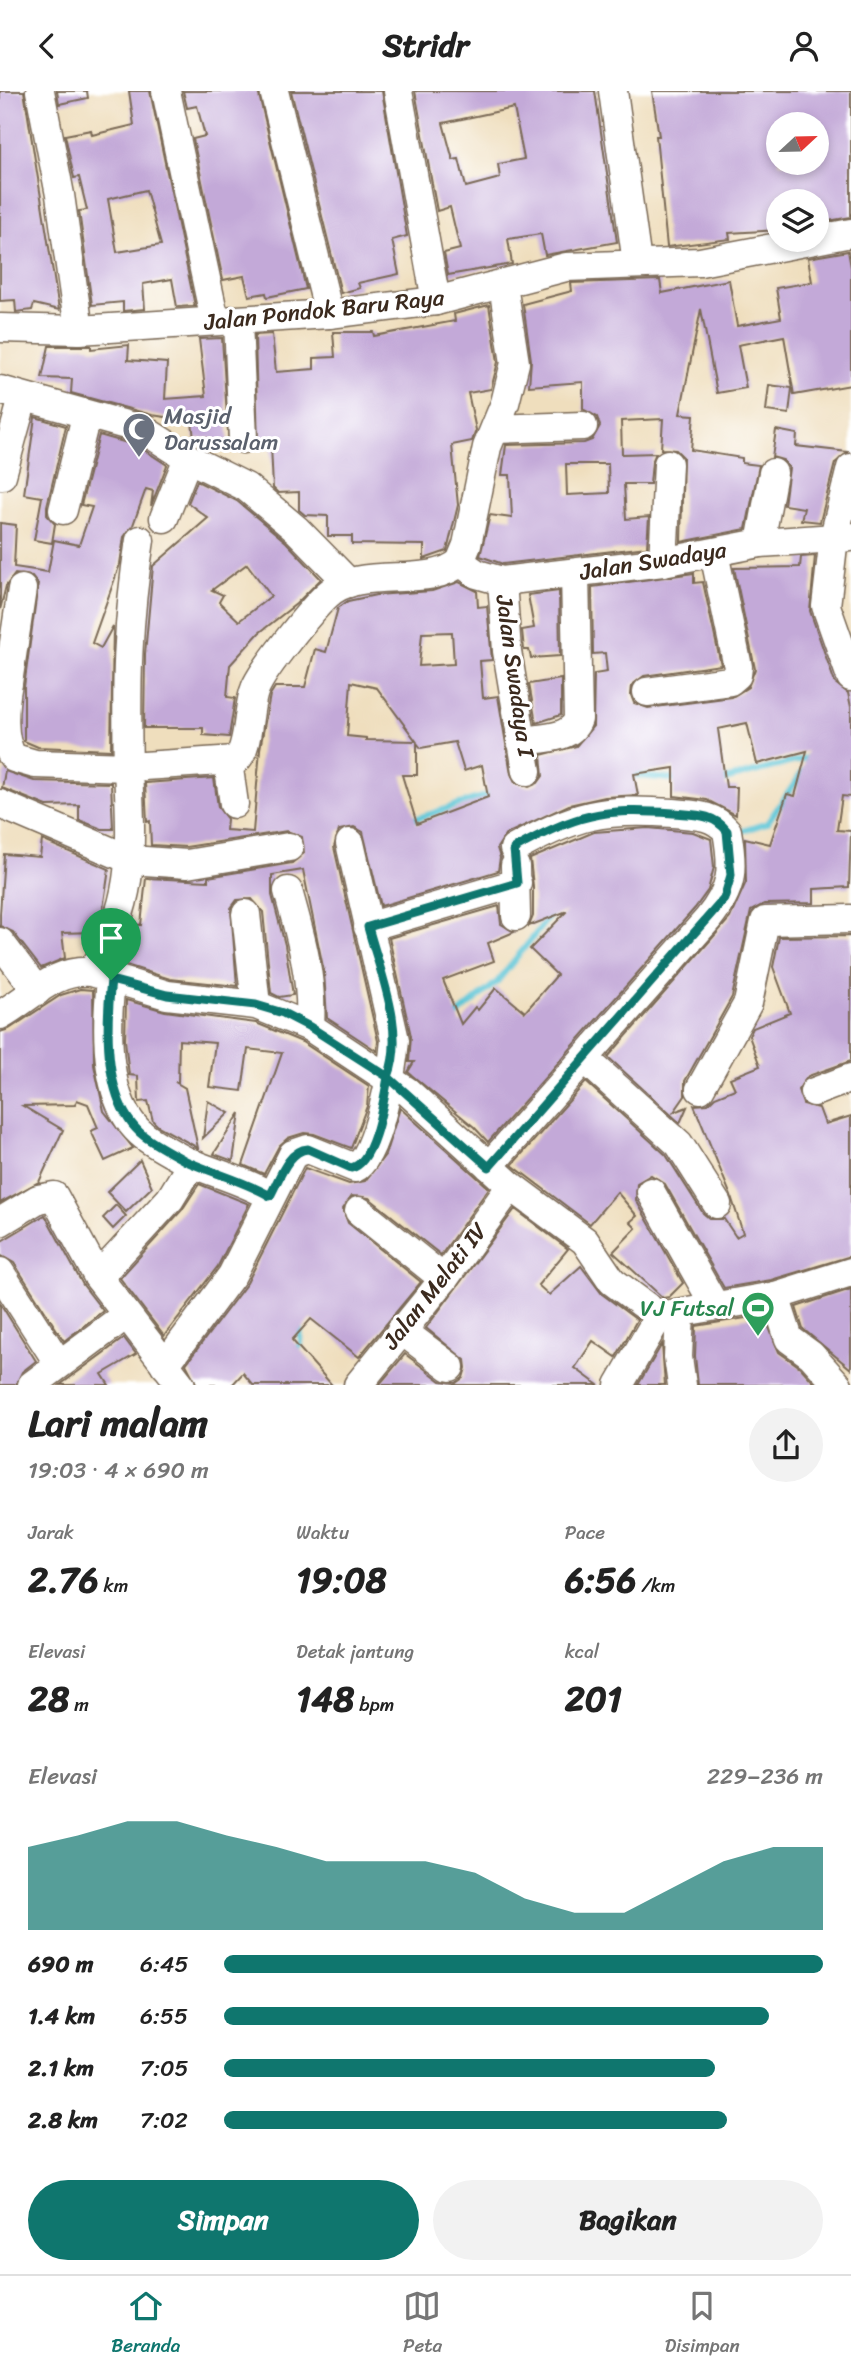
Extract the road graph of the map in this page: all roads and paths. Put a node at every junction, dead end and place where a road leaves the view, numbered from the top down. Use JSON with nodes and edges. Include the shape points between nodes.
{"nodes":[{"id":1,"x":40,"y":91,"type":"edge"},
{"id":2,"x":166,"y":91,"type":"edge"},
{"id":3,"x":274,"y":91,"type":"edge"},
{"id":4,"x":398,"y":91,"type":"edge"},
{"id":5,"x":613,"y":91,"type":"edge"},
{"id":6,"x":851,"y":233,"type":"edge"},
{"id":7,"x":637,"y":263,"type":"junction"},
{"id":8,"x":503,"y":285,"type":"junction"},
{"id":9,"x":436,"y":301,"type":"junction"},
{"id":10,"x":329,"y":314,"type":"junction"},
{"id":11,"x":227,"y":321,"type":"junction"},
{"id":12,"x":0,"y":328,"type":"edge"},
{"id":13,"x":79,"y":330,"type":"junction"},
{"id":14,"x":11,"y":394,"type":"edge"},
{"id":15,"x":86,"y":416,"type":"junction"},
{"id":16,"x":583,"y":426,"type":"dead end"},
{"id":17,"x":496,"y":429,"type":"junction"},
{"id":18,"x":243,"y":439,"type":"dead end"},
{"id":19,"x":188,"y":458,"type":"junction"},
{"id":20,"x":668,"y":464,"type":"dead end"},
{"id":21,"x":851,"y":468,"type":"edge"},
{"id":22,"x":773,"y":473,"type":"dead end"},
{"id":23,"x":2,"y":475,"type":"edge"},
{"id":24,"x":64,"y":510,"type":"dead end"},
{"id":25,"x":164,"y":518,"type":"dead end"},
{"id":26,"x":843,"y":537,"type":"edge"},
{"id":27,"x":140,"y":540,"type":"dead end"},
{"id":28,"x":760,"y":543,"type":"junction"},
{"id":29,"x":714,"y":553,"type":"junction"},
{"id":30,"x":460,"y":562,"type":"junction"},
{"id":31,"x":663,"y":562,"type":"junction"},
{"id":32,"x":575,"y":573,"type":"junction"},
{"id":33,"x":502,"y":581,"type":"junction"},
{"id":34,"x":349,"y":583,"type":"junction"},
{"id":35,"x":22,"y":589,"type":"dead end"},
{"id":36,"x":851,"y":677,"type":"edge"},
{"id":37,"x":4,"y":681,"type":"edge"},
{"id":38,"x":647,"y":692,"type":"dead end"},
{"id":39,"x":521,"y":741,"type":"junction"},
{"id":40,"x":6,"y":758,"type":"edge"},
{"id":41,"x":128,"y":767,"type":"junction"},
{"id":42,"x":238,"y":770,"type":"junction"},
{"id":43,"x":527,"y":771,"type":"dead end"},
{"id":44,"x":0,"y":804,"type":"edge"},
{"id":45,"x":234,"y":804,"type":"dead end"},
{"id":46,"x":350,"y":843,"type":"dead end"},
{"id":47,"x":289,"y":847,"type":"dead end"},
{"id":48,"x":131,"y":853,"type":"junction"},
{"id":49,"x":517,"y":883,"type":"junction"},
{"id":50,"x":288,"y":891,"type":"dead end"},
{"id":51,"x":246,"y":914,"type":"dead end"},
{"id":52,"x":516,"y":915,"type":"dead end"},
{"id":53,"x":851,"y":919,"type":"edge"},
{"id":54,"x":368,"y":927,"type":"junction"},
{"id":55,"x":0,"y":942,"type":"edge"},
{"id":56,"x":101,"y":976,"type":"junction"},
{"id":57,"x":37,"y":991,"type":"junction"},
{"id":58,"x":256,"y":1005,"type":"junction"},
{"id":59,"x":0,"y":1015,"type":"edge"},
{"id":60,"x":310,"y":1027,"type":"junction"},
{"id":61,"x":585,"y":1059,"type":"junction"},
{"id":62,"x":851,"y":1077,"type":"edge"},
{"id":63,"x":396,"y":1083,"type":"junction"},
{"id":64,"x":699,"y":1089,"type":"dead end"},
{"id":65,"x":814,"y":1092,"type":"dead end"},
{"id":66,"x":192,"y":1163,"type":"junction"},
{"id":67,"x":489,"y":1167,"type":"junction"},
{"id":68,"x":511,"y":1186,"type":"junction"},
{"id":69,"x":651,"y":1192,"type":"dead end"},
{"id":70,"x":270,"y":1196,"type":"junction"},
{"id":71,"x":718,"y":1204,"type":"dead end"},
{"id":72,"x":359,"y":1211,"type":"dead end"},
{"id":73,"x":0,"y":1222,"type":"edge"},
{"id":74,"x":0,"y":1272,"type":"edge"},
{"id":75,"x":851,"y":1272,"type":"edge"},
{"id":76,"x":98,"y":1277,"type":"junction"},
{"id":77,"x":444,"y":1279,"type":"junction"},
{"id":78,"x":775,"y":1296,"type":"junction"},
{"id":79,"x":715,"y":1305,"type":"junction"},
{"id":80,"x":126,"y":1315,"type":"junction"},
{"id":81,"x":670,"y":1315,"type":"junction"},
{"id":82,"x":401,"y":1330,"type":"junction"},
{"id":83,"x":450,"y":1367,"type":"dead end"},
{"id":84,"x":173,"y":1375,"type":"edge"},
{"id":85,"x":49,"y":1377,"type":"edge"},
{"id":86,"x":358,"y":1385,"type":"edge"},
{"id":87,"x":619,"y":1385,"type":"edge"},
{"id":88,"x":682,"y":1385,"type":"edge"},
{"id":89,"x":838,"y":1385,"type":"edge"}],
"edges":[{"from":1,"to":13,"type":"street","via":[[61,195]]},
{"from":2,"to":11,"type":"street"},
{"from":3,"to":10,"type":"street"},
{"from":4,"to":9,"type":"street"},
{"from":5,"to":7,"type":"street"},
{"from":6,"to":7,"type":"street","name":"Jalan Pondok Baru Raya","via":[[726,259]]},
{"from":7,"to":8,"type":"street","name":"Jalan Pondok Baru Raya","via":[[566,267]]},
{"from":8,"to":9,"type":"street","name":"Jalan Pondok Baru Raya"},
{"from":8,"to":17,"type":"street","via":[[515,363]]},
{"from":9,"to":10,"type":"street","name":"Jalan Pondok Baru Raya"},
{"from":10,"to":11,"type":"street","name":"Jalan Pondok Baru Raya"},
{"from":11,"to":13,"type":"street","name":"Jalan Pondok Baru Raya"},
{"from":11,"to":18,"type":"street"},
{"from":12,"to":13,"type":"street","name":"Jalan Pondok Baru Raya"},
{"from":14,"to":15,"type":"street"},
{"from":14,"to":23,"type":"street"},
{"from":15,"to":19,"type":"street","via":[[144,430]]},
{"from":15,"to":24,"type":"street"},
{"from":16,"to":17,"type":"street"},
{"from":17,"to":30,"type":"street","via":[[487,447]]},
{"from":19,"to":25,"type":"street"},
{"from":19,"to":34,"type":"street","via":[[246,487]]},
{"from":20,"to":31,"type":"street"},
{"from":21,"to":26,"type":"street"},
{"from":22,"to":28,"type":"street"},
{"from":26,"to":28,"type":"street","name":"Jalan Swadaya"},
{"from":26,"to":36,"type":"street","via":[[826,606]]},
{"from":27,"to":41,"type":"street","via":[[125,674]]},
{"from":28,"to":29,"type":"street","name":"Jalan Swadaya"},
{"from":29,"to":31,"type":"street","name":"Jalan Swadaya"},
{"from":29,"to":38,"type":"street","via":[[737,675],[730,681]]},
{"from":30,"to":33,"type":"street","name":"Jalan Swadaya","via":[[477,574]]},
{"from":30,"to":34,"type":"street","via":[[440,572]]},
{"from":31,"to":32,"type":"street","name":"Jalan Swadaya"},
{"from":32,"to":33,"type":"street","name":"Jalan Swadaya"},
{"from":32,"to":39,"type":"street","via":[[578,719],[565,733]]},
{"from":33,"to":39,"type":"street","name":"Jalan Swadaya I"},
{"from":34,"to":42,"type":"street","via":[[326,596],[260,677],[249,706]]},
{"from":35,"to":37,"type":"street"},
{"from":37,"to":40,"type":"street"},
{"from":39,"to":43,"type":"street","name":"Jalan Swadaya I"},
{"from":40,"to":41,"type":"street","via":[[26,763]]},
{"from":41,"to":42,"type":"street"},
{"from":41,"to":48,"type":"street"},
{"from":42,"to":45,"type":"street"},
{"from":44,"to":48,"type":"street"},
{"from":46,"to":54,"type":"street"},
{"from":47,"to":48,"type":"street","via":[[187,864]]},
{"from":48,"to":56,"type":"street"},
{"from":49,"to":52,"type":"street"},
{"from":49,"to":54,"type":"street"},
{"from":49,"to":61,"type":"street","via":[[513,843],[564,823],[621,810],[708,815],[729,840],[731,875],[724,899]]},
{"from":50,"to":60,"type":"street","via":[[312,997]]},
{"from":51,"to":58,"type":"street"},
{"from":53,"to":64,"type":"street","via":[[765,922],[748,1003]]},
{"from":54,"to":63,"type":"street","via":[[395,1040]]},
{"from":55,"to":57,"type":"street"},
{"from":56,"to":57,"type":"street","via":[[68,972]]},
{"from":56,"to":58,"type":"street","via":[[167,995]]},
{"from":56,"to":66,"type":"street","via":[[108,1011],[111,1078],[131,1120],[143,1136]]},
{"from":57,"to":59,"type":"street"},
{"from":58,"to":60,"type":"street"},
{"from":60,"to":63,"type":"street"},
{"from":61,"to":67,"type":"street"},
{"from":61,"to":71,"type":"street","via":[[679,1144]]},
{"from":62,"to":65,"type":"street"},
{"from":63,"to":67,"type":"street"},
{"from":63,"to":70,"type":"street","via":[[363,1163],[351,1168],[301,1150],[293,1154]]},
{"from":66,"to":70,"type":"street"},
{"from":66,"to":76,"type":"street","via":[[170,1199]]},
{"from":67,"to":68,"type":"street"},
{"from":68,"to":77,"type":"street","name":"Jalan Melati IV"},
{"from":68,"to":81,"type":"street","via":[[585,1241],[612,1281]]},
{"from":69,"to":79,"type":"street"},
{"from":70,"to":84,"type":"street","via":[[232,1275]]},
{"from":72,"to":77,"type":"street"},
{"from":73,"to":76,"type":"street","via":[[38,1199],[54,1196]]},
{"from":74,"to":85,"type":"street"},
{"from":75,"to":78,"type":"street"},
{"from":76,"to":80,"type":"street"},
{"from":77,"to":82,"type":"street","name":"Jalan Melati IV"},
{"from":78,"to":79,"type":"street"},
{"from":78,"to":89,"type":"street","via":[[789,1339]]},
{"from":79,"to":81,"type":"street"},
{"from":80,"to":84,"type":"street"},
{"from":80,"to":85,"type":"street"},
{"from":81,"to":87,"type":"street"},
{"from":81,"to":88,"type":"street"},
{"from":82,"to":83,"type":"street"},
{"from":82,"to":86,"type":"street","name":"Jalan Melati IV"}]}
